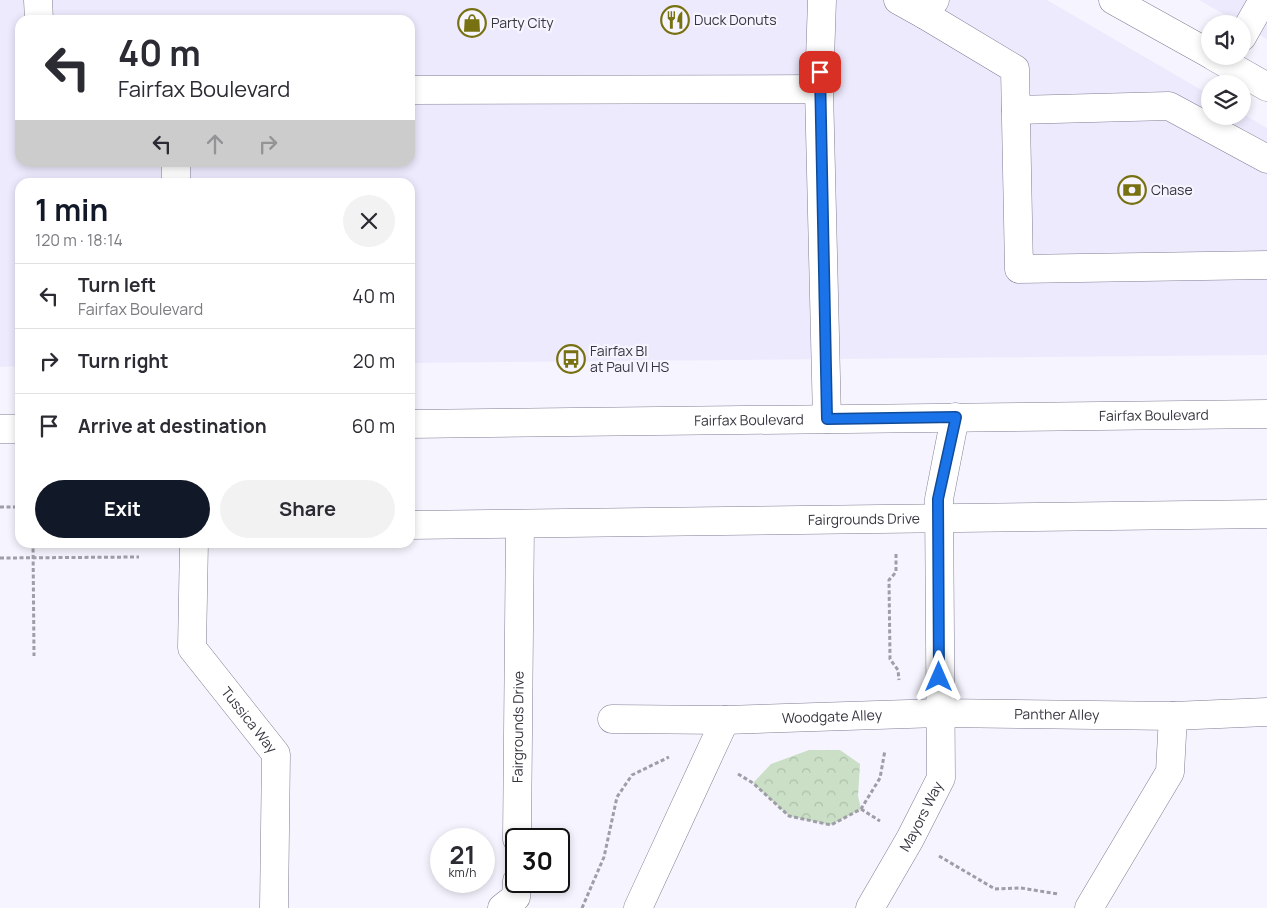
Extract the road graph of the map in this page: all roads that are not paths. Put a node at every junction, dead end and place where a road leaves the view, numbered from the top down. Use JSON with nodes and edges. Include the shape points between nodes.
{"nodes":[{"id":1,"x":38,"y":0,"type":"edge"},
{"id":2,"x":822,"y":0,"type":"edge"},
{"id":3,"x":898,"y":0,"type":"edge"},
{"id":4,"x":1113,"y":0,"type":"edge"},
{"id":5,"x":1263,"y":0,"type":"edge"},
{"id":6,"x":930,"y":8,"type":"edge"},
{"id":7,"x":39,"y":15,"type":"edge"},
{"id":8,"x":1251,"y":21,"type":"edge"},
{"id":9,"x":1201,"y":47,"type":"edge"},
{"id":10,"x":1232,"y":65,"type":"edge"},
{"id":11,"x":1267,"y":87,"type":"edge"},
{"id":12,"x":415,"y":90,"type":"edge"},
{"id":13,"x":819,"y":90,"type":"junction"},
{"id":14,"x":1016,"y":110,"type":"junction"},
{"id":15,"x":1267,"y":159,"type":"edge"},
{"id":16,"x":1267,"y":265,"type":"edge"},
{"id":17,"x":1267,"y":414,"type":"edge"},
{"id":18,"x":956,"y":417,"type":"junction"},
{"id":19,"x":827,"y":419,"type":"junction"},
{"id":20,"x":415,"y":424,"type":"edge"},
{"id":21,"x":0,"y":429,"type":"edge"},
{"id":22,"x":15,"y":429,"type":"edge"},
{"id":23,"x":1267,"y":514,"type":"edge"},
{"id":24,"x":938,"y":519,"type":"junction"},
{"id":25,"x":520,"y":524,"type":"junction"},
{"id":26,"x":415,"y":525,"type":"edge"},
{"id":27,"x":194,"y":548,"type":"edge"},
{"id":28,"x":939,"y":712,"type":"junction"},
{"id":29,"x":1267,"y":712,"type":"edge"},
{"id":30,"x":1173,"y":716,"type":"junction"},
{"id":31,"x":612,"y":719,"type":"dead end"},
{"id":32,"x":725,"y":720,"type":"junction"},
{"id":33,"x":517,"y":828,"type":"edge"},
{"id":34,"x":516,"y":893,"type":"edge"},
{"id":35,"x":274,"y":908,"type":"edge"},
{"id":36,"x":502,"y":908,"type":"edge"},
{"id":37,"x":638,"y":908,"type":"edge"},
{"id":38,"x":870,"y":908,"type":"edge"},
{"id":39,"x":1089,"y":908,"type":"edge"}],
"edges":[{"from":1,"to":7,"type":"street"},
{"from":2,"to":13,"type":"street"},
{"from":3,"to":6,"type":"street"},
{"from":4,"to":9,"type":"street"},
{"from":5,"to":8,"type":"street"},
{"from":6,"to":14,"type":"street","via":[[1016,69]]},
{"from":10,"to":11,"type":"street"},
{"from":12,"to":13,"type":"street"},
{"from":13,"to":19,"type":"street"},
{"from":14,"to":15,"type":"street","via":[[1169,106]]},
{"from":14,"to":16,"type":"street","via":[[1019,269]]},
{"from":17,"to":18,"type":"street","name":"Fairfax Boulevard"},
{"from":18,"to":19,"type":"street","name":"Fairfax Boulevard"},
{"from":18,"to":24,"type":"street","name":"Mayors Way","via":[[938,499]]},
{"from":19,"to":20,"type":"street","name":"Fairfax Boulevard"},
{"from":21,"to":22,"type":"street"},
{"from":23,"to":24,"type":"street","name":"Fairgrounds Drive"},
{"from":24,"to":25,"type":"street","name":"Fairgrounds Drive"},
{"from":24,"to":28,"type":"street","name":"Mayors Way"},
{"from":25,"to":26,"type":"street","name":"Fairgrounds Drive"},
{"from":25,"to":33,"type":"street","name":"Fairgrounds Drive"},
{"from":27,"to":35,"type":"street","name":"Tussica Way","via":[[192,648],[276,754]]},
{"from":28,"to":30,"type":"street","name":"Panther Alley"},
{"from":28,"to":32,"type":"street","name":"Woodgate Alley"},
{"from":28,"to":38,"type":"street","name":"Mayors Way","via":[[940,778],[910,839]]},
{"from":29,"to":30,"type":"street","name":"Panther Alley"},
{"from":30,"to":39,"type":"street","via":[[1170,772]]},
{"from":31,"to":32,"type":"street","name":"Woodgate Alley"},
{"from":32,"to":37,"type":"street"},
{"from":34,"to":36,"type":"street","via":[[516,897]]}]}
